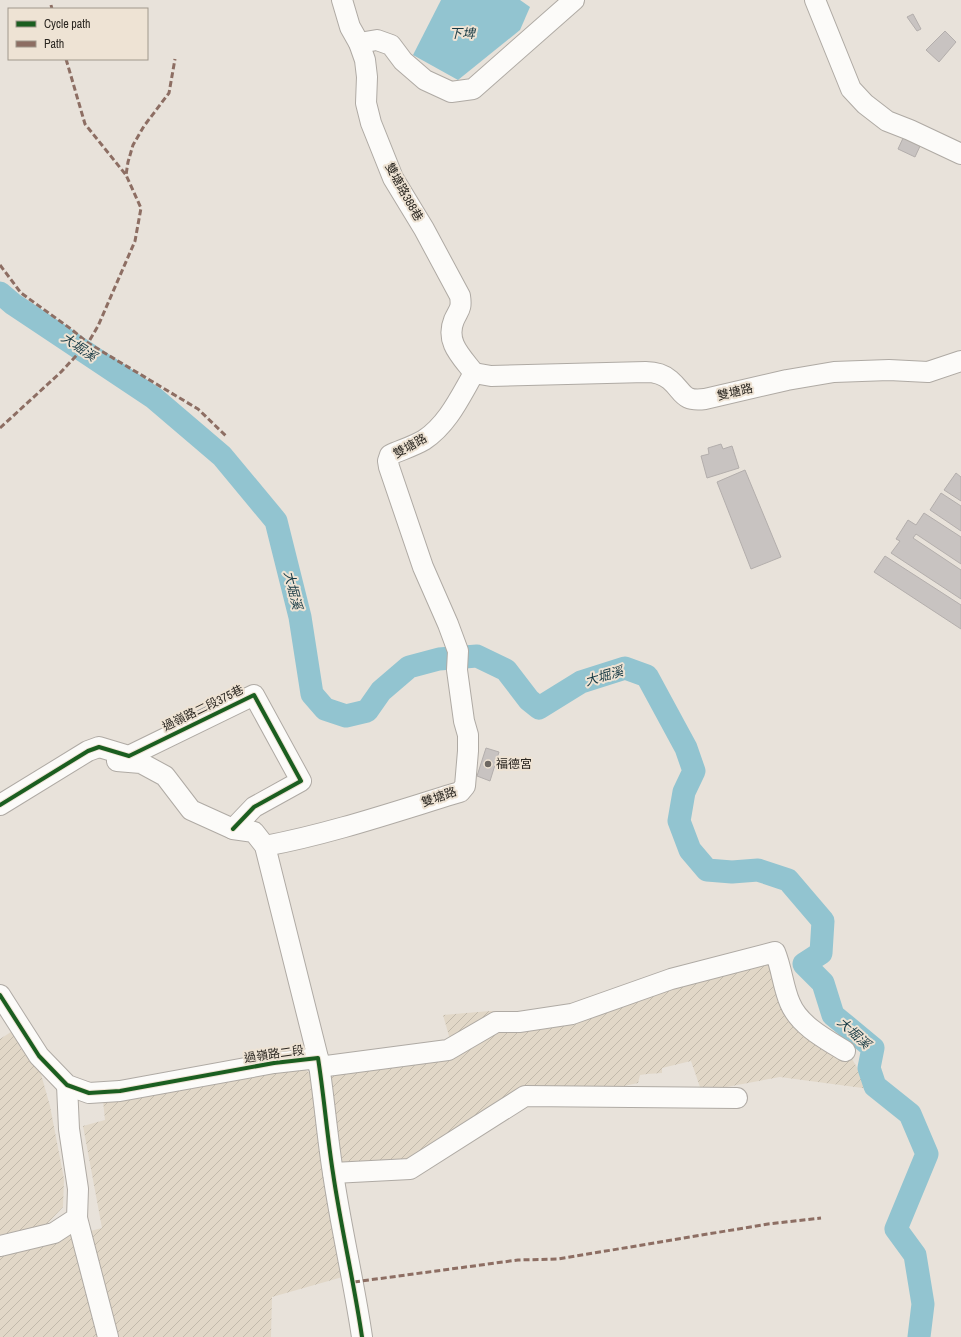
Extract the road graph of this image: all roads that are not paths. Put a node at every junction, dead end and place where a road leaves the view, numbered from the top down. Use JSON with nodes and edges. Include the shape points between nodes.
{"nodes":[{"id":1,"x":342,"y":0,"type":"edge"},
{"id":2,"x":574,"y":0,"type":"edge"},
{"id":3,"x":815,"y":0,"type":"edge"},
{"id":4,"x":359,"y":43,"type":"junction"},
{"id":5,"x":961,"y":154,"type":"edge"},
{"id":6,"x":961,"y":361,"type":"edge"},
{"id":7,"x":474,"y":373,"type":"junction"},
{"id":8,"x":88,"y":751,"type":"junction"},
{"id":9,"x":0,"y":805,"type":"edge"},
{"id":10,"x":233,"y":829,"type":"junction"},
{"id":11,"x":265,"y":846,"type":"junction"},
{"id":12,"x":0,"y":995,"type":"edge"},
{"id":13,"x":845,"y":1051,"type":"dead end"},
{"id":14,"x":319,"y":1063,"type":"junction"},
{"id":15,"x":67,"y":1085,"type":"junction"},
{"id":16,"x":737,"y":1098,"type":"dead end"},
{"id":17,"x":333,"y":1173,"type":"junction"},
{"id":18,"x":77,"y":1218,"type":"junction"},
{"id":19,"x":0,"y":1246,"type":"edge"},
{"id":20,"x":108,"y":1337,"type":"edge"},
{"id":21,"x":362,"y":1337,"type":"edge"}],
"edges":[{"from":1,"to":4,"type":"street","name":"雙塘路388巷","via":[[350,27]]},
{"from":2,"to":4,"type":"street","via":[[473,89],[451,92],[426,80],[403,61],[391,46],[377,40]]},
{"from":3,"to":5,"type":"street","via":[[851,89],[865,104],[887,121]]},
{"from":4,"to":7,"type":"street","name":"雙塘路388巷","via":[[368,77],[366,103],[371,124],[393,178],[460,296],[461,305],[451,328],[451,340]]},
{"from":6,"to":7,"type":"street","name":"雙塘路","via":[[928,372],[834,372],[696,400],[682,394],[670,380],[654,372],[491,376]]},
{"from":7,"to":11,"type":"street","name":"雙塘路","via":[[444,422],[423,441],[390,455],[388,461],[423,567],[448,624],[458,661],[464,721],[468,735],[465,786],[460,792],[328,832]]},
{"from":8,"to":9,"type":"street","name":"過嶺路二段375巷"},
{"from":8,"to":10,"type":"street","via":[[96,758],[141,763],[165,776],[191,810]]},
{"from":8,"to":10,"type":"street","name":"過嶺路二段375巷","via":[[99,747],[129,756],[254,695],[301,781],[254,807]]},
{"from":10,"to":11,"type":"street","via":[[254,832]]},
{"from":11,"to":14,"type":"street"},
{"from":12,"to":15,"type":"street","name":"過嶺路二段","via":[[39,1056]]},
{"from":13,"to":14,"type":"street","name":"過嶺路二段","via":[[826,1040],[794,1012],[775,952],[671,979],[572,1014],[519,1022],[496,1022],[448,1050]]},
{"from":14,"to":15,"type":"street","name":"過嶺路二段","via":[[274,1063],[120,1091],[89,1093]]},
{"from":14,"to":17,"type":"street"},
{"from":15,"to":18,"type":"street","via":[[78,1189]]},
{"from":16,"to":17,"type":"street","via":[[525,1096],[410,1169]]},
{"from":17,"to":21,"type":"street"},
{"from":18,"to":19,"type":"street","via":[[54,1232]]},
{"from":18,"to":20,"type":"street"}]}
